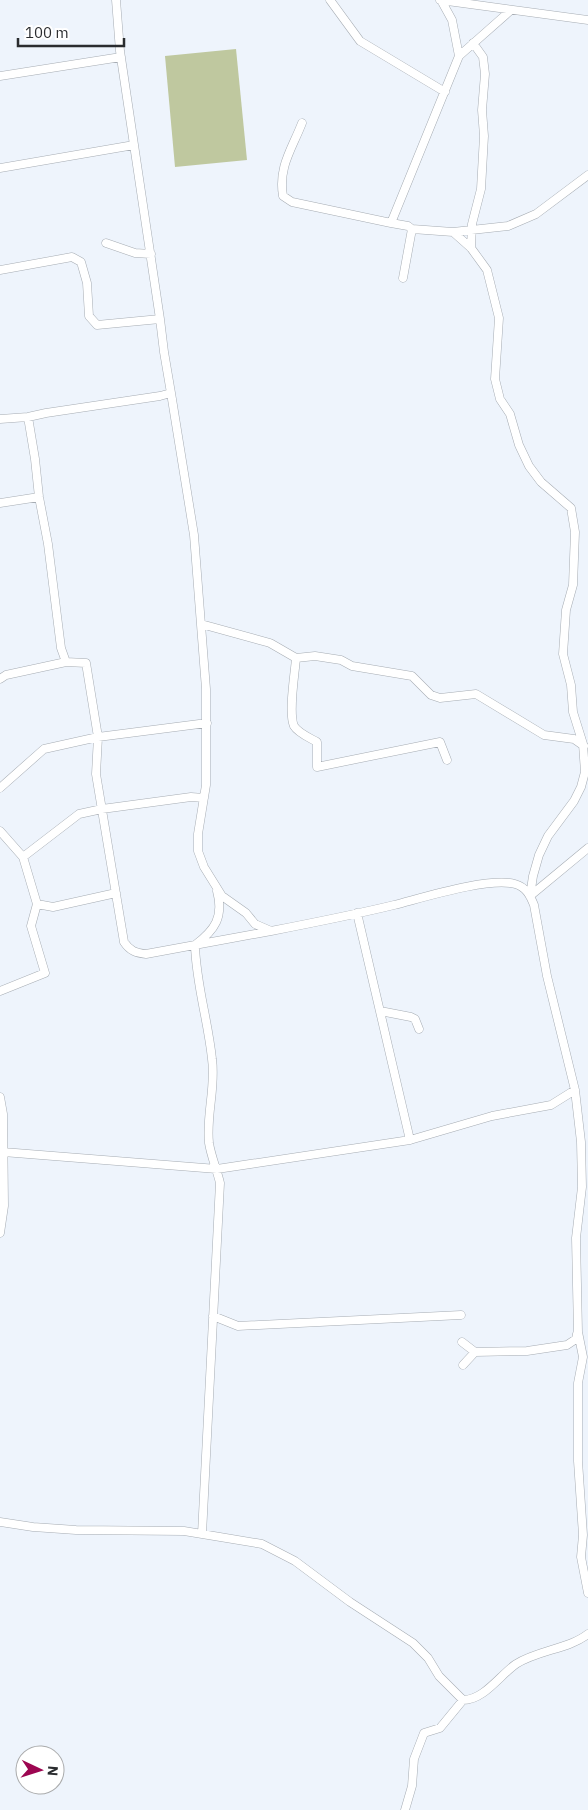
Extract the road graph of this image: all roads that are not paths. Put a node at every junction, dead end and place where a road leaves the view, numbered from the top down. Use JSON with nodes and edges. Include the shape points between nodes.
{"nodes":[{"id":1,"x":116,"y":0,"type":"edge"},
{"id":2,"x":330,"y":0,"type":"edge"},
{"id":3,"x":440,"y":0,"type":"edge"},
{"id":4,"x":510,"y":10,"type":"junction"},
{"id":5,"x":588,"y":20,"type":"edge"},
{"id":6,"x":473,"y":44,"type":"junction"},
{"id":7,"x":459,"y":56,"type":"junction"},
{"id":8,"x":121,"y":57,"type":"junction"},
{"id":9,"x":0,"y":76,"type":"edge"},
{"id":10,"x":445,"y":92,"type":"junction"},
{"id":11,"x":302,"y":123,"type":"dead end"},
{"id":12,"x":134,"y":145,"type":"junction"},
{"id":13,"x":0,"y":168,"type":"edge"},
{"id":14,"x":588,"y":175,"type":"edge"},
{"id":15,"x":391,"y":222,"type":"junction"},
{"id":16,"x":412,"y":229,"type":"junction"},
{"id":17,"x":472,"y":230,"type":"junction"},
{"id":18,"x":453,"y":232,"type":"junction"},
{"id":19,"x":106,"y":243,"type":"dead end"},
{"id":20,"x":470,"y":248,"type":"junction"},
{"id":21,"x":151,"y":254,"type":"junction"},
{"id":22,"x":0,"y":270,"type":"edge"},
{"id":23,"x":403,"y":278,"type":"dead end"},
{"id":24,"x":160,"y":319,"type":"junction"},
{"id":25,"x":171,"y":393,"type":"junction"},
{"id":26,"x":28,"y":417,"type":"junction"},
{"id":27,"x":1,"y":420,"type":"edge"},
{"id":28,"x":39,"y":496,"type":"junction"},
{"id":29,"x":0,"y":503,"type":"edge"},
{"id":30,"x":201,"y":624,"type":"junction"},
{"id":31,"x":296,"y":658,"type":"junction"},
{"id":32,"x":66,"y":662,"type":"junction"},
{"id":33,"x":0,"y":679,"type":"edge"},
{"id":34,"x":206,"y":723,"type":"junction"},
{"id":35,"x":98,"y":737,"type":"junction"},
{"id":36,"x":585,"y":747,"type":"edge"},
{"id":37,"x":447,"y":760,"type":"dead end"},
{"id":38,"x":0,"y":788,"type":"edge"},
{"id":39,"x":204,"y":798,"type":"junction"},
{"id":40,"x":102,"y":809,"type":"junction"},
{"id":41,"x":0,"y":831,"type":"edge"},
{"id":42,"x":588,"y":848,"type":"edge"},
{"id":43,"x":23,"y":857,"type":"junction"},
{"id":44,"x":534,"y":873,"type":"junction"},
{"id":45,"x":516,"y":884,"type":"junction"},
{"id":46,"x":217,"y":889,"type":"junction"},
{"id":47,"x":116,"y":893,"type":"junction"},
{"id":48,"x":530,"y":896,"type":"junction"},
{"id":49,"x":37,"y":904,"type":"junction"},
{"id":50,"x":357,"y":913,"type":"junction"},
{"id":51,"x":271,"y":931,"type":"junction"},
{"id":52,"x":195,"y":945,"type":"junction"},
{"id":53,"x":0,"y":990,"type":"edge"},
{"id":54,"x":382,"y":1013,"type":"junction"},
{"id":55,"x":419,"y":1029,"type":"dead end"},
{"id":56,"x":575,"y":1090,"type":"junction"},
{"id":57,"x":0,"y":1097,"type":"edge"},
{"id":58,"x":410,"y":1140,"type":"junction"},
{"id":59,"x":3,"y":1152,"type":"junction"},
{"id":60,"x":217,"y":1170,"type":"junction"},
{"id":61,"x":2,"y":1211,"type":"edge"},
{"id":62,"x":0,"y":1233,"type":"edge"},
{"id":63,"x":461,"y":1315,"type":"dead end"},
{"id":64,"x":213,"y":1316,"type":"junction"},
{"id":65,"x":578,"y":1332,"type":"junction"},
{"id":66,"x":462,"y":1342,"type":"dead end"},
{"id":67,"x":475,"y":1352,"type":"junction"},
{"id":68,"x":463,"y":1365,"type":"dead end"},
{"id":69,"x":0,"y":1522,"type":"edge"},
{"id":70,"x":202,"y":1534,"type":"junction"},
{"id":71,"x":588,"y":1593,"type":"edge"},
{"id":72,"x":588,"y":1634,"type":"edge"},
{"id":73,"x":463,"y":1700,"type":"junction"},
{"id":74,"x":406,"y":1810,"type":"edge"}],
"edges":[{"from":1,"to":8,"type":"street"},
{"from":2,"to":10,"type":"street","via":[[360,42]]},
{"from":3,"to":4,"type":"street"},
{"from":3,"to":7,"type":"street","via":[[452,20]]},
{"from":4,"to":5,"type":"street"},
{"from":4,"to":6,"type":"street"},
{"from":6,"to":7,"type":"street"},
{"from":6,"to":17,"type":"street","via":[[483,57],[485,74],[481,190]]},
{"from":7,"to":10,"type":"street"},
{"from":8,"to":9,"type":"street"},
{"from":8,"to":12,"type":"street"},
{"from":10,"to":15,"type":"street"},
{"from":11,"to":15,"type":"street","via":[[284,164],[283,196],[292,202]]},
{"from":12,"to":13,"type":"street"},
{"from":12,"to":21,"type":"street"},
{"from":14,"to":17,"type":"street","via":[[536,214],[508,226]]},
{"from":15,"to":16,"type":"street"},
{"from":16,"to":18,"type":"street"},
{"from":16,"to":23,"type":"street"},
{"from":17,"to":18,"type":"street"},
{"from":17,"to":20,"type":"street"},
{"from":18,"to":20,"type":"street"},
{"from":19,"to":21,"type":"street","via":[[135,253]]},
{"from":20,"to":36,"type":"street","via":[[487,270],[499,318],[495,379],[500,399],[510,414],[529,466],[541,482],[571,508],[575,532],[574,565],[563,654],[572,685],[573,712]]},
{"from":21,"to":24,"type":"street"},
{"from":22,"to":24,"type":"street","via":[[72,257],[81,262],[87,283],[89,316],[97,325]]},
{"from":24,"to":25,"type":"street"},
{"from":25,"to":26,"type":"street"},
{"from":25,"to":30,"type":"street","via":[[194,535]]},
{"from":26,"to":27,"type":"street"},
{"from":26,"to":28,"type":"street"},
{"from":28,"to":29,"type":"street"},
{"from":28,"to":32,"type":"street","via":[[61,648]]},
{"from":30,"to":31,"type":"street","via":[[270,643]]},
{"from":30,"to":34,"type":"street"},
{"from":31,"to":36,"type":"street","via":[[315,656],[341,660],[352,666],[412,676],[431,695],[440,698],[476,694],[544,735],[574,739]]},
{"from":31,"to":37,"type":"street","via":[[292,698],[294,725],[317,742],[317,767],[440,742]]},
{"from":32,"to":33,"type":"street"},
{"from":32,"to":35,"type":"street","via":[[86,663]]},
{"from":34,"to":35,"type":"street"},
{"from":34,"to":39,"type":"street"},
{"from":35,"to":38,"type":"street","via":[[44,749]]},
{"from":35,"to":40,"type":"street","via":[[96,774]]},
{"from":36,"to":44,"type":"street","via":[[581,787],[548,836]]},
{"from":39,"to":40,"type":"street"},
{"from":39,"to":46,"type":"street","via":[[198,851]]},
{"from":40,"to":43,"type":"street","via":[[79,814]]},
{"from":40,"to":47,"type":"street"},
{"from":41,"to":43,"type":"street"},
{"from":42,"to":48,"type":"street"},
{"from":43,"to":49,"type":"street"},
{"from":44,"to":45,"type":"street"},
{"from":44,"to":48,"type":"street"},
{"from":45,"to":48,"type":"street"},
{"from":45,"to":50,"type":"street","via":[[500,882]]},
{"from":46,"to":51,"type":"street","via":[[255,924]]},
{"from":46,"to":52,"type":"street","via":[[220,900],[216,926]]},
{"from":47,"to":49,"type":"street","via":[[53,907]]},
{"from":47,"to":52,"type":"street","via":[[128,949],[146,954]]},
{"from":48,"to":56,"type":"street"},
{"from":49,"to":53,"type":"street","via":[[31,926],[45,973]]},
{"from":50,"to":51,"type":"street"},
{"from":50,"to":54,"type":"street"},
{"from":51,"to":52,"type":"street"},
{"from":52,"to":60,"type":"street","via":[[199,990],[213,1061],[209,1143]]},
{"from":54,"to":55,"type":"street","via":[[411,1017]]},
{"from":54,"to":58,"type":"street"},
{"from":56,"to":58,"type":"street","via":[[551,1105],[492,1116]]},
{"from":56,"to":65,"type":"street","via":[[582,1171],[576,1238]]},
{"from":57,"to":59,"type":"street"},
{"from":58,"to":60,"type":"street"},
{"from":59,"to":60,"type":"street"},
{"from":59,"to":61,"type":"street"},
{"from":60,"to":64,"type":"street","via":[[220,1183]]},
{"from":61,"to":62,"type":"street"},
{"from":63,"to":64,"type":"street","via":[[238,1326]]},
{"from":64,"to":70,"type":"street"},
{"from":65,"to":67,"type":"street","via":[[576,1339],[567,1345],[528,1351]]},
{"from":65,"to":71,"type":"street","via":[[584,1357],[578,1383],[581,1557]]},
{"from":66,"to":67,"type":"street"},
{"from":67,"to":68,"type":"street"},
{"from":69,"to":70,"type":"street","via":[[76,1530]]},
{"from":70,"to":73,"type":"street","via":[[262,1544],[295,1561],[413,1643],[428,1658],[438,1676]]},
{"from":72,"to":73,"type":"street","via":[[523,1660],[480,1694]]},
{"from":73,"to":74,"type":"street","via":[[440,1728],[424,1733],[414,1759]]}]}
